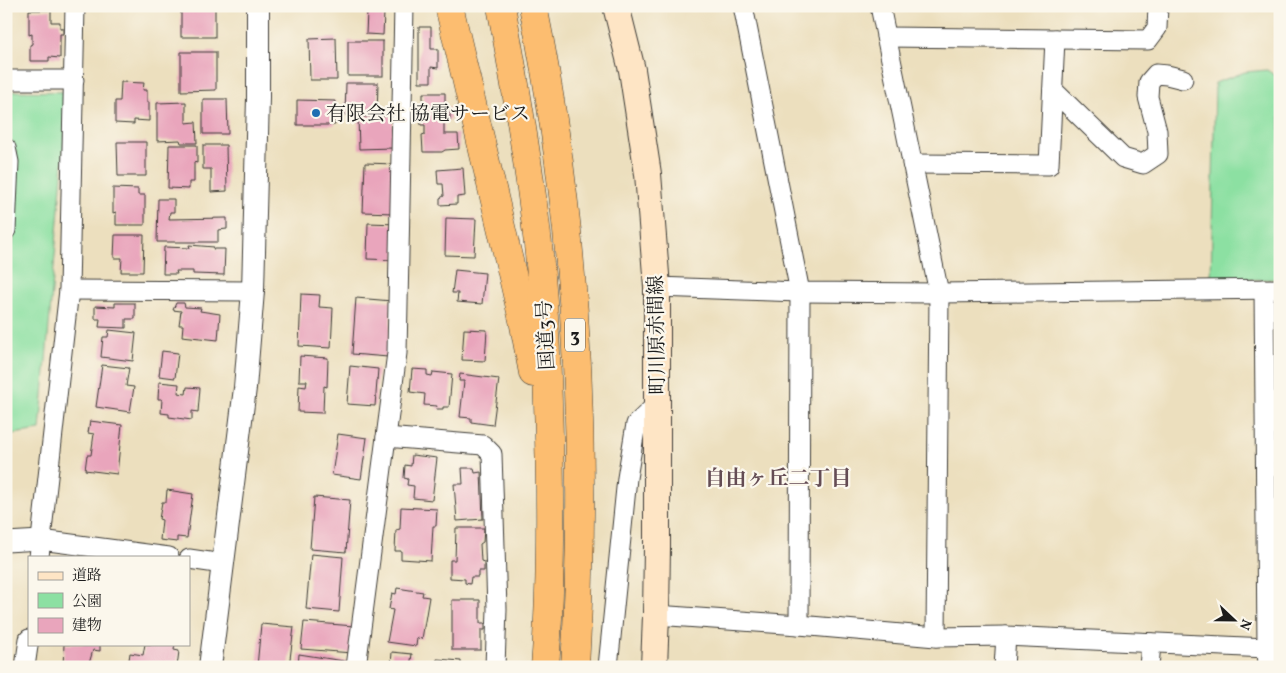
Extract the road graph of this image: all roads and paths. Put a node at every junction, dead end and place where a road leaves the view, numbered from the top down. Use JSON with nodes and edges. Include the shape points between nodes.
{"nodes":[{"id":1,"x":75,"y":6,"type":"edge"},
{"id":2,"x":258,"y":6,"type":"edge"},
{"id":3,"x":404,"y":6,"type":"edge"},
{"id":4,"x":449,"y":6,"type":"edge"},
{"id":5,"x":501,"y":6,"type":"edge"},
{"id":6,"x":533,"y":6,"type":"edge"},
{"id":7,"x":616,"y":6,"type":"edge"},
{"id":8,"x":743,"y":6,"type":"edge"},
{"id":9,"x":880,"y":6,"type":"edge"},
{"id":10,"x":1158,"y":6,"type":"edge"},
{"id":11,"x":886,"y":37,"type":"junction"},
{"id":12,"x":1055,"y":39,"type":"junction"},
{"id":13,"x":1183,"y":79,"type":"dead end"},
{"id":14,"x":6,"y":80,"type":"edge"},
{"id":15,"x":74,"y":80,"type":"junction"},
{"id":16,"x":1053,"y":90,"type":"junction"},
{"id":17,"x":6,"y":148,"type":"edge"},
{"id":18,"x":912,"y":164,"type":"junction"},
{"id":19,"x":6,"y":230,"type":"edge"},
{"id":20,"x":657,"y":287,"type":"junction"},
{"id":21,"x":1272,"y":289,"type":"edge"},
{"id":22,"x":69,"y":290,"type":"junction"},
{"id":23,"x":253,"y":291,"type":"junction"},
{"id":24,"x":800,"y":292,"type":"junction"},
{"id":25,"x":939,"y":293,"type":"junction"},
{"id":26,"x":657,"y":404,"type":"junction"},
{"id":27,"x":386,"y":437,"type":"junction"},
{"id":28,"x":550,"y":460,"type":"junction"},
{"id":29,"x":6,"y":542,"type":"edge"},
{"id":30,"x":40,"y":548,"type":"edge"},
{"id":31,"x":155,"y":556,"type":"edge"},
{"id":32,"x":190,"y":559,"type":"edge"},
{"id":33,"x":223,"y":564,"type":"junction"},
{"id":34,"x":1273,"y":571,"type":"edge"},
{"id":35,"x":656,"y":615,"type":"junction"},
{"id":36,"x":799,"y":625,"type":"junction"},
{"id":37,"x":1006,"y":636,"type":"junction"},
{"id":38,"x":936,"y":637,"type":"junction"},
{"id":39,"x":1150,"y":642,"type":"junction"},
{"id":40,"x":28,"y":645,"type":"edge"},
{"id":41,"x":1267,"y":648,"type":"junction"},
{"id":42,"x":25,"y":667,"type":"edge"},
{"id":43,"x":210,"y":667,"type":"edge"},
{"id":44,"x":356,"y":667,"type":"edge"},
{"id":45,"x":495,"y":667,"type":"edge"},
{"id":46,"x":545,"y":667,"type":"edge"},
{"id":47,"x":575,"y":667,"type":"edge"},
{"id":48,"x":608,"y":667,"type":"edge"},
{"id":49,"x":654,"y":667,"type":"edge"},
{"id":50,"x":1004,"y":667,"type":"edge"},
{"id":51,"x":1149,"y":667,"type":"edge"},
{"id":52,"x":1268,"y":667,"type":"edge"}],
"edges":[{"from":1,"to":15,"type":"street"},
{"from":2,"to":23,"type":"street"},
{"from":3,"to":27,"type":"street","via":[[397,353]]},
{"from":4,"to":28,"type":"highway","via":[[523,320]]},
{"from":5,"to":28,"type":"highway","name":"国道3号","number":"3","via":[[535,219],[545,319]]},
{"from":6,"to":47,"type":"highway","name":"国道3号","number":"3","via":[[565,214],[574,314],[580,463]]},
{"from":7,"to":20,"type":"main road","name":"町川原赤間線","via":[[632,70],[648,174]]},
{"from":8,"to":24,"type":"street"},
{"from":9,"to":11,"type":"street"},
{"from":10,"to":12,"type":"street","via":[[1157,28],[1148,40]]},
{"from":11,"to":12,"type":"street"},
{"from":11,"to":18,"type":"street"},
{"from":12,"to":16,"type":"street"},
{"from":13,"to":16,"type":"street","via":[[1156,74],[1148,82],[1158,154],[1143,164],[1123,158]]},
{"from":14,"to":15,"type":"street"},
{"from":15,"to":22,"type":"street"},
{"from":16,"to":18,"type":"street","via":[[1049,165]]},
{"from":17,"to":19,"type":"street","via":[[9,162]]},
{"from":18,"to":25,"type":"street"},
{"from":20,"to":24,"type":"street"},
{"from":20,"to":26,"type":"main road","name":"町川原赤間線"},
{"from":21,"to":25,"type":"street"},
{"from":21,"to":34,"type":"street"},
{"from":22,"to":23,"type":"street"},
{"from":22,"to":30,"type":"street"},
{"from":23,"to":33,"type":"street","via":[[245,388]]},
{"from":24,"to":25,"type":"street"},
{"from":24,"to":36,"type":"street"},
{"from":25,"to":38,"type":"street"},
{"from":26,"to":35,"type":"main road","name":"町川原赤間線"},
{"from":26,"to":48,"type":"street","via":[[636,424],[627,478]]},
{"from":27,"to":44,"type":"street"},
{"from":27,"to":45,"type":"street","via":[[483,445],[492,454],[497,610]]},
{"from":28,"to":46,"type":"highway","name":"国道3号","number":"3"},
{"from":29,"to":30,"type":"street"},
{"from":30,"to":31,"type":"street"},
{"from":32,"to":33,"type":"street"},
{"from":33,"to":43,"type":"street"},
{"from":34,"to":41,"type":"street"},
{"from":35,"to":36,"type":"street"},
{"from":35,"to":49,"type":"main road","name":"町川原赤間線"},
{"from":36,"to":38,"type":"street"},
{"from":37,"to":38,"type":"street"},
{"from":37,"to":39,"type":"street"},
{"from":37,"to":50,"type":"street"},
{"from":39,"to":41,"type":"street"},
{"from":39,"to":51,"type":"street"},
{"from":40,"to":42,"type":"street"},
{"from":41,"to":52,"type":"street"}]}
